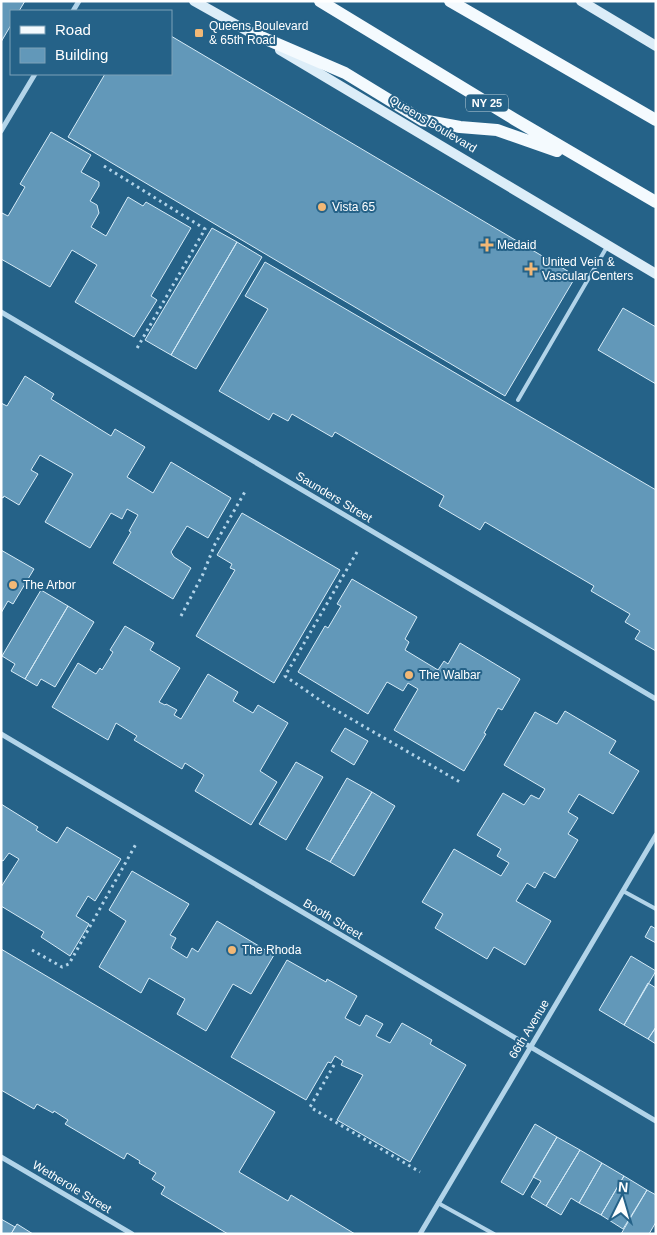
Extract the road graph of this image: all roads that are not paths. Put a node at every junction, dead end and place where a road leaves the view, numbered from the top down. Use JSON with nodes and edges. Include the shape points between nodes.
{"nodes":[{"id":1,"x":194,"y":1,"type":"edge"},
{"id":2,"x":320,"y":1,"type":"edge"},
{"id":3,"x":450,"y":1,"type":"edge"},
{"id":4,"x":581,"y":1,"type":"edge"},
{"id":5,"x":252,"y":33,"type":"junction"},
{"id":6,"x":656,"y":46,"type":"edge"},
{"id":7,"x":35,"y":75,"type":"edge"},
{"id":8,"x":656,"y":120,"type":"edge"},
{"id":9,"x":1,"y":131,"type":"edge"},
{"id":10,"x":586,"y":161,"type":"junction"},
{"id":11,"x":656,"y":202,"type":"edge"},
{"id":12,"x":608,"y":246,"type":"junction"},
{"id":13,"x":656,"y":274,"type":"edge"},
{"id":14,"x":1,"y":312,"type":"edge"},
{"id":15,"x":518,"y":400,"type":"dead end"},
{"id":16,"x":656,"y":699,"type":"edge"},
{"id":17,"x":1,"y":734,"type":"edge"},
{"id":18,"x":656,"y":836,"type":"edge"},
{"id":19,"x":623,"y":890,"type":"junction"},
{"id":20,"x":656,"y":909,"type":"edge"},
{"id":21,"x":530,"y":1048,"type":"junction"},
{"id":22,"x":656,"y":1121,"type":"edge"},
{"id":23,"x":1,"y":1157,"type":"edge"},
{"id":24,"x":438,"y":1203,"type":"junction"},
{"id":25,"x":132,"y":1234,"type":"edge"},
{"id":26,"x":420,"y":1234,"type":"edge"},
{"id":27,"x":494,"y":1234,"type":"edge"}],
"edges":[{"from":1,"to":5,"type":"street","name":"Queens Boulevard"},
{"from":2,"to":10,"type":"main road","number":"NY 25"},
{"from":3,"to":8,"type":"main road"},
{"from":4,"to":6,"type":"street"},
{"from":5,"to":10,"type":"main road","via":[[345,73],[422,120],[497,130]]},
{"from":5,"to":12,"type":"street","name":"Queens Boulevard"},
{"from":7,"to":9,"type":"street"},
{"from":10,"to":11,"type":"main road","number":"NY 25"},
{"from":12,"to":13,"type":"street","name":"Queens Boulevard"},
{"from":12,"to":15,"type":"lane"},
{"from":14,"to":16,"type":"street","name":"Saunders Street"},
{"from":17,"to":21,"type":"street","name":"Booth Street"},
{"from":18,"to":19,"type":"street","name":"66th Avenue"},
{"from":19,"to":20,"type":"lane"},
{"from":19,"to":21,"type":"street","name":"66th Avenue"},
{"from":21,"to":22,"type":"street","name":"Booth Street"},
{"from":21,"to":24,"type":"street","name":"66th Avenue"},
{"from":23,"to":25,"type":"street","name":"Wetherole Street"},
{"from":24,"to":26,"type":"street","name":"66th Avenue"},
{"from":24,"to":27,"type":"lane"}]}
